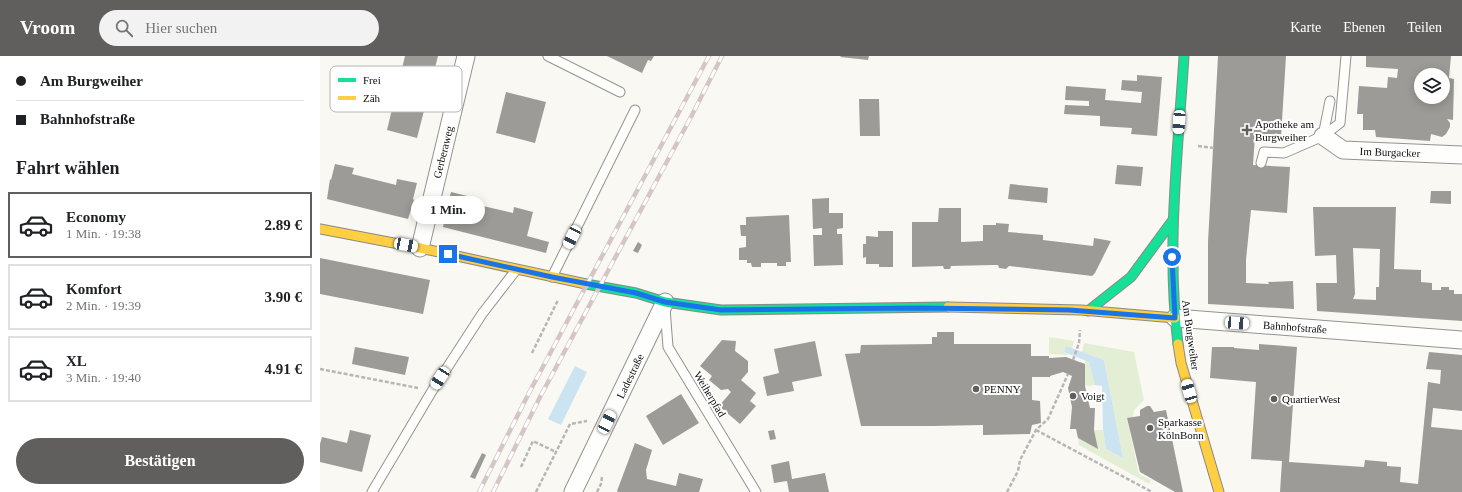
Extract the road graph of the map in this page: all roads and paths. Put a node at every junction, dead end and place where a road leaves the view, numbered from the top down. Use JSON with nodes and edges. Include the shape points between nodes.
{"nodes":[{"id":1,"x":466,"y":56,"type":"edge"},
{"id":2,"x":548,"y":56,"type":"edge"},
{"id":3,"x":1184,"y":56,"type":"edge"},
{"id":4,"x":1346,"y":56,"type":"edge"},
{"id":5,"x":462,"y":73,"type":"edge"},
{"id":6,"x":620,"y":92,"type":"dead end"},
{"id":7,"x":1330,"y":101,"type":"dead end"},
{"id":8,"x":635,"y":110,"type":"dead end"},
{"id":9,"x":453,"y":112,"type":"edge"},
{"id":10,"x":1324,"y":136,"type":"junction"},
{"id":11,"x":1462,"y":155,"type":"edge"},
{"id":12,"x":1261,"y":163,"type":"dead end"},
{"id":13,"x":1173,"y":220,"type":"junction"},
{"id":14,"x":320,"y":229,"type":"edge"},
{"id":15,"x":420,"y":248,"type":"junction"},
{"id":16,"x":516,"y":269,"type":"junction"},
{"id":17,"x":552,"y":277,"type":"junction"},
{"id":18,"x":566,"y":280,"type":"junction"},
{"id":19,"x":665,"y":302,"type":"junction"},
{"id":20,"x":1088,"y":310,"type":"junction"},
{"id":21,"x":1175,"y":318,"type":"junction"},
{"id":22,"x":1462,"y":340,"type":"edge"},
{"id":23,"x":1079,"y":343,"type":"dead end"},
{"id":24,"x":532,"y":353,"type":"dead end"},
{"id":25,"x":1073,"y":360,"type":"dead end"},
{"id":26,"x":320,"y":369,"type":"edge"},
{"id":27,"x":1068,"y":374,"type":"dead end"},
{"id":28,"x":432,"y":391,"type":"junction"},
{"id":29,"x":1036,"y":430,"type":"junction"},
{"id":30,"x":521,"y":467,"type":"dead end"},
{"id":31,"x":372,"y":492,"type":"edge"},
{"id":32,"x":536,"y":492,"type":"edge"},
{"id":33,"x":573,"y":492,"type":"edge"},
{"id":34,"x":756,"y":492,"type":"edge"},
{"id":35,"x":1007,"y":492,"type":"edge"},
{"id":36,"x":1152,"y":492,"type":"edge"},
{"id":37,"x":1219,"y":492,"type":"edge"}],
"edges":[{"from":1,"to":5,"type":"street","name":"Gerberaweg"},
{"from":2,"to":6,"type":"lane"},
{"from":3,"to":13,"type":"street","name":"Am Burgweiher"},
{"from":4,"to":10,"type":"lane","via":[[1340,123]]},
{"from":7,"to":10,"type":"lane"},
{"from":8,"to":17,"type":"lane"},
{"from":9,"to":15,"type":"street","name":"Gerberaweg"},
{"from":10,"to":11,"type":"street","name":"Im Burgacker","via":[[1343,150]]},
{"from":10,"to":12,"type":"lane","via":[[1284,153],[1264,152]]},
{"from":13,"to":20,"type":"street","via":[[1131,277]]},
{"from":13,"to":21,"type":"street","name":"Am Burgweiher"},
{"from":14,"to":15,"type":"street","name":"Bahnhofstraße"},
{"from":15,"to":16,"type":"street","name":"Bahnhofstraße"},
{"from":16,"to":17,"type":"street","name":"Bahnhofstraße"},
{"from":16,"to":28,"type":"lane","via":[[482,314]]},
{"from":17,"to":18,"type":"street","name":"Bahnhofstraße"},
{"from":18,"to":19,"type":"street","name":"Bahnhofstraße","via":[[636,293]]},
{"from":18,"to":24,"type":"path"},
{"from":19,"to":20,"type":"street","name":"Bahnhofstraße","via":[[721,310]]},
{"from":19,"to":33,"type":"street","name":"Ladestraße"},
{"from":19,"to":34,"type":"lane","name":"Weiherpfad","via":[[668,347]]},
{"from":20,"to":21,"type":"street","name":"Bahnhofstraße"},
{"from":21,"to":22,"type":"street","name":"Bahnhofstraße"},
{"from":21,"to":37,"type":"street","name":"Am Burgweiher","via":[[1181,363]]},
{"from":23,"to":25,"type":"path"},
{"from":26,"to":28,"type":"path"},
{"from":27,"to":29,"type":"path","via":[[1048,419]]},
{"from":28,"to":31,"type":"lane"},
{"from":29,"to":35,"type":"path"},
{"from":29,"to":36,"type":"path"},
{"from":30,"to":32,"type":"path","via":[[534,441],[556,452]]}]}
